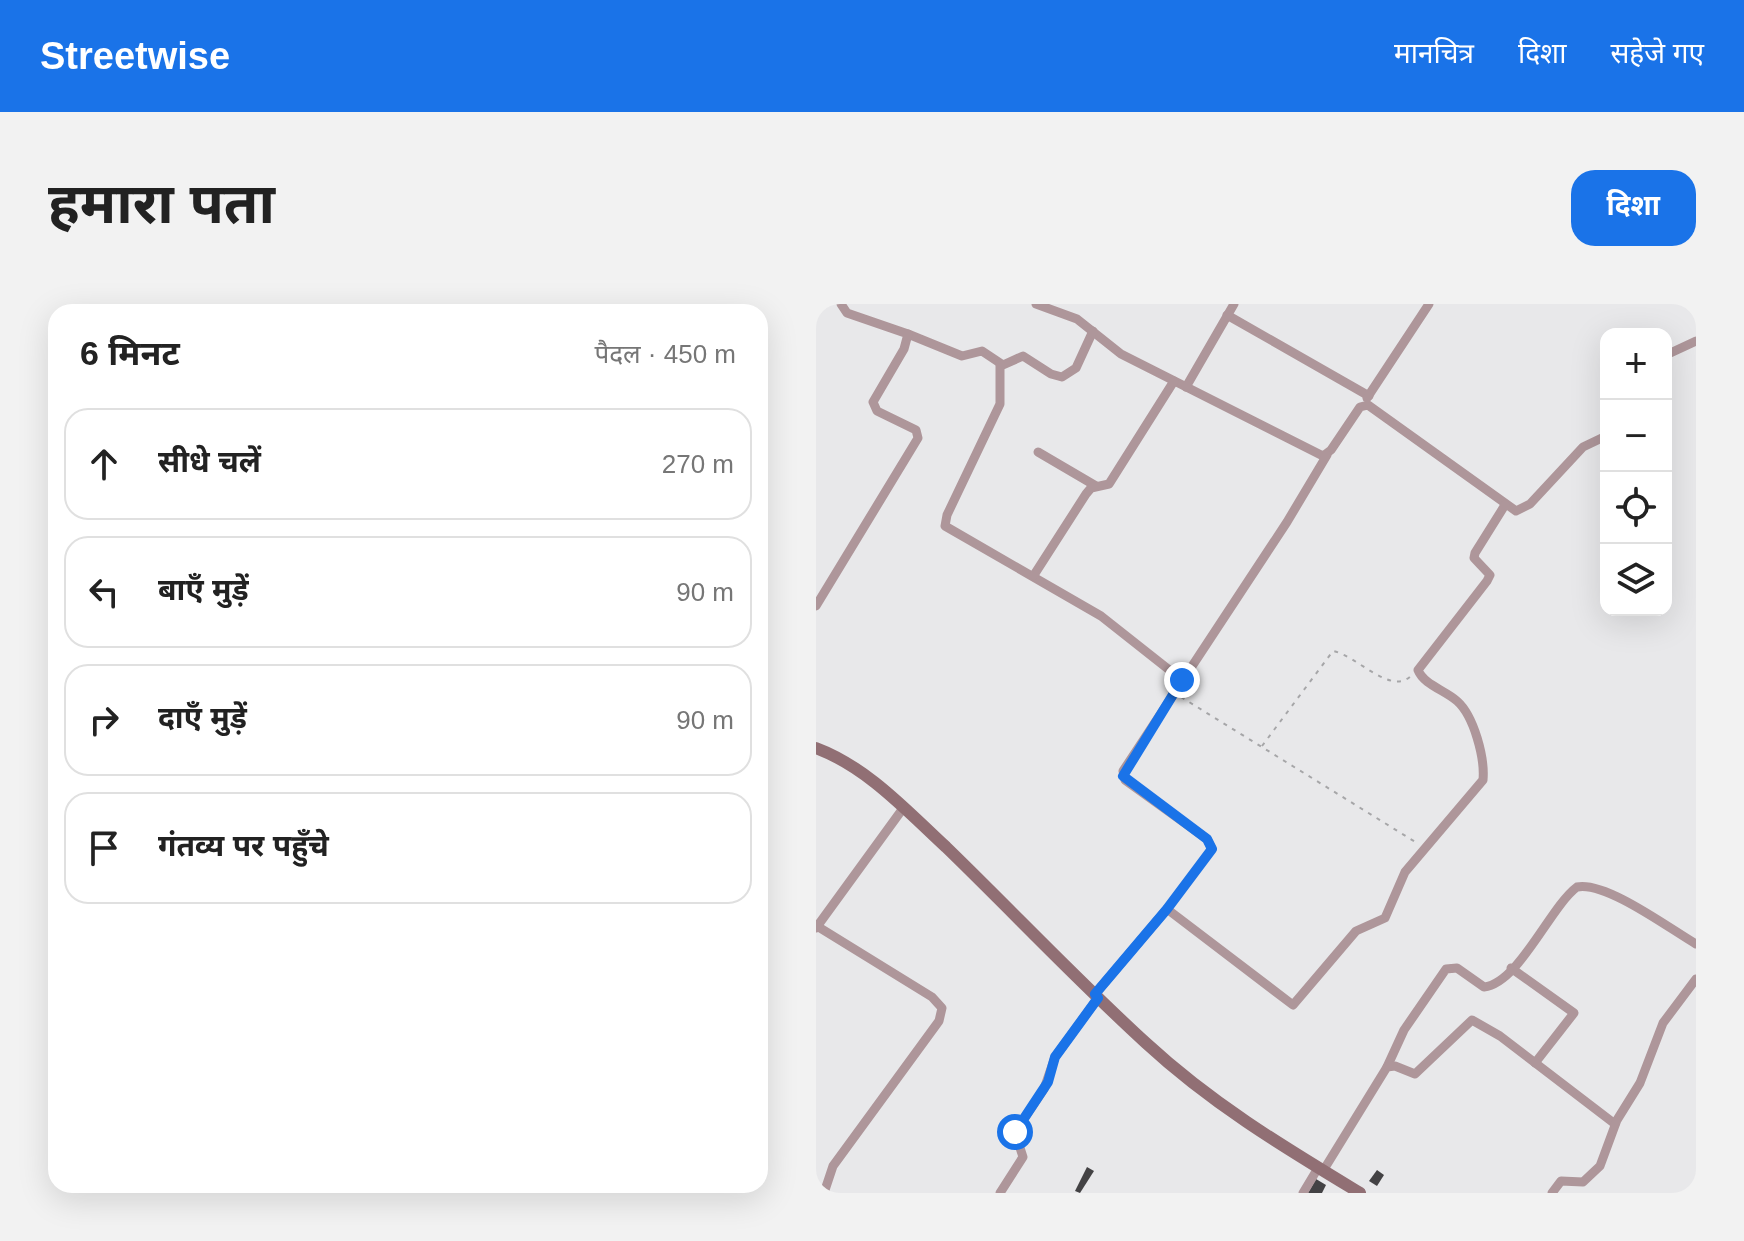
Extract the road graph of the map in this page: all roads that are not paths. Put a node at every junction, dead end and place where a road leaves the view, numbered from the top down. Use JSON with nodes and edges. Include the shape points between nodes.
{"nodes":[{"id":1,"x":841,"y":304,"type":"edge"},
{"id":2,"x":1036,"y":304,"type":"edge"},
{"id":3,"x":1234,"y":304,"type":"edge"},
{"id":4,"x":1429,"y":304,"type":"edge"},
{"id":5,"x":1227,"y":315,"type":"junction"},
{"id":6,"x":1093,"y":331,"type":"junction"},
{"id":7,"x":908,"y":334,"type":"junction"},
{"id":8,"x":1696,"y":341,"type":"edge"},
{"id":9,"x":1672,"y":352,"type":"edge"},
{"id":10,"x":1000,"y":364,"type":"junction"},
{"id":11,"x":1174,"y":381,"type":"junction"},
{"id":12,"x":1186,"y":387,"type":"junction"},
{"id":13,"x":1366,"y":400,"type":"junction"},
{"id":14,"x":1600,"y":439,"type":"edge"},
{"id":15,"x":1038,"y":452,"type":"dead end"},
{"id":16,"x":1327,"y":455,"type":"junction"},
{"id":17,"x":1096,"y":486,"type":"junction"},
{"id":18,"x":1505,"y":505,"type":"junction"},
{"id":19,"x":1034,"y":575,"type":"junction"},
{"id":20,"x":816,"y":606,"type":"edge"},
{"id":21,"x":1182,"y":680,"type":"junction"},
{"id":22,"x":816,"y":748,"type":"edge"},
{"id":23,"x":904,"y":807,"type":"junction"},
{"id":24,"x":1167,"y":909,"type":"junction"},
{"id":25,"x":816,"y":927,"type":"edge"},
{"id":26,"x":1696,"y":944,"type":"edge"},
{"id":27,"x":1511,"y":968,"type":"junction"},
{"id":28,"x":1696,"y":979,"type":"edge"},
{"id":29,"x":1096,"y":996,"type":"junction"},
{"id":30,"x":1535,"y":1063,"type":"junction"},
{"id":31,"x":1387,"y":1067,"type":"junction"},
{"id":32,"x":1615,"y":1124,"type":"junction"},
{"id":33,"x":1320,"y":1169,"type":"junction"},
{"id":34,"x":824,"y":1193,"type":"edge"},
{"id":35,"x":1000,"y":1193,"type":"edge"},
{"id":36,"x":1303,"y":1193,"type":"edge"},
{"id":37,"x":1360,"y":1193,"type":"edge"},
{"id":38,"x":1552,"y":1193,"type":"edge"}],
"edges":[{"from":1,"to":7,"type":"street","via":[[847,313]]},
{"from":2,"to":6,"type":"street","via":[[1070,315]]},
{"from":3,"to":5,"type":"street"},
{"from":4,"to":13,"type":"street"},
{"from":5,"to":12,"type":"street"},
{"from":5,"to":13,"type":"street"},
{"from":6,"to":10,"type":"street","via":[[1068,376],[1051,374],[1023,356]]},
{"from":6,"to":11,"type":"street","via":[[1115,350]]},
{"from":7,"to":10,"type":"street","via":[[962,356],[982,351]]},
{"from":7,"to":20,"type":"street","via":[[873,402],[877,411],[916,430],[918,438]]},
{"from":8,"to":9,"type":"street"},
{"from":10,"to":19,"type":"street","via":[[1000,404],[945,526]]},
{"from":11,"to":12,"type":"street"},
{"from":11,"to":17,"type":"street","via":[[1109,484]]},
{"from":12,"to":16,"type":"street"},
{"from":13,"to":16,"type":"street"},
{"from":13,"to":18,"type":"street"},
{"from":14,"to":18,"type":"street","via":[[1577,452],[1525,510]]},
{"from":15,"to":17,"type":"street"},
{"from":16,"to":21,"type":"street"},
{"from":17,"to":19,"type":"street"},
{"from":18,"to":24,"type":"street","via":[[1475,553],[1490,575],[1487,581],[1418,670],[1464,710],[1483,774],[1481,785],[1405,872],[1385,918],[1356,931],[1293,1005]]},
{"from":19,"to":21,"type":"street","via":[[1101,616]]},
{"from":21,"to":24,"type":"street","via":[[1123,776],[1212,843],[1208,856]]},
{"from":22,"to":23,"type":"street"},
{"from":23,"to":25,"type":"street"},
{"from":23,"to":29,"type":"street"},
{"from":24,"to":29,"type":"street"},
{"from":25,"to":34,"type":"street","via":[[942,1008],[939,1021],[833,1166]]},
{"from":26,"to":27,"type":"street","via":[[1612,895],[1581,886]]},
{"from":27,"to":30,"type":"street","via":[[1574,1013]]},
{"from":27,"to":31,"type":"street","via":[[1487,987],[1457,968],[1446,969],[1404,1030]]},
{"from":28,"to":32,"type":"street","via":[[1663,1023],[1640,1083]]},
{"from":29,"to":33,"type":"street","via":[[1222,1106]]},
{"from":29,"to":35,"type":"street","via":[[1055,1057],[1048,1082],[1015,1132],[1023,1157]]},
{"from":30,"to":31,"type":"street","via":[[1472,1020],[1415,1074]]},
{"from":30,"to":32,"type":"street"},
{"from":31,"to":33,"type":"street"},
{"from":32,"to":38,"type":"street","via":[[1596,1173],[1583,1182],[1561,1181]]},
{"from":33,"to":36,"type":"street"},
{"from":33,"to":37,"type":"street"}]}
